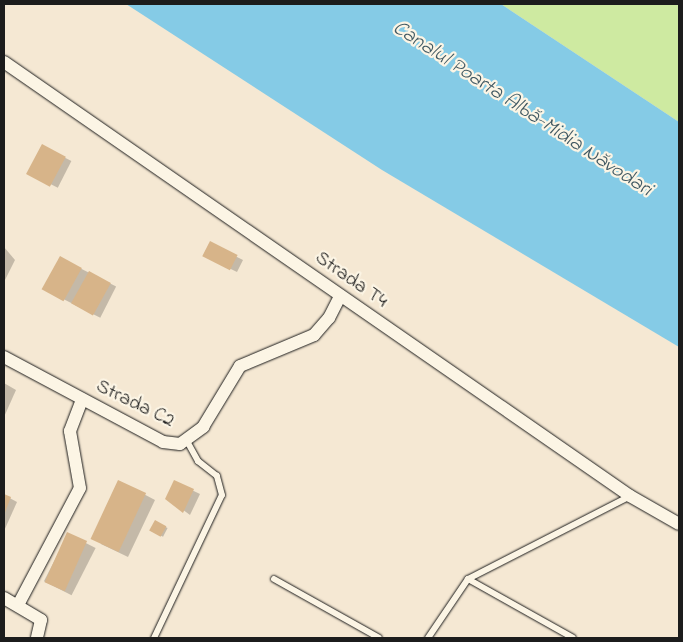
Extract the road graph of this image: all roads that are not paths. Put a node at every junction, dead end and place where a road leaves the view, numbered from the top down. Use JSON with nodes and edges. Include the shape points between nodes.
{"nodes":[{"id":1,"x":4,"y":62,"type":"edge"},
{"id":2,"x":340,"y":296,"type":"junction"},
{"id":3,"x":4,"y":357,"type":"edge"},
{"id":4,"x":82,"y":399,"type":"junction"},
{"id":5,"x":188,"y":441,"type":"junction"},
{"id":6,"x":630,"y":496,"type":"junction"},
{"id":7,"x":679,"y":524,"type":"edge"},
{"id":8,"x":274,"y":579,"type":"dead end"},
{"id":9,"x":468,"y":579,"type":"junction"},
{"id":10,"x":4,"y":598,"type":"edge"},
{"id":11,"x":18,"y":605,"type":"junction"},
{"id":12,"x":37,"y":638,"type":"edge"},
{"id":13,"x":154,"y":638,"type":"edge"},
{"id":14,"x":379,"y":638,"type":"edge"},
{"id":15,"x":428,"y":638,"type":"edge"},
{"id":16,"x":573,"y":638,"type":"edge"}],
"edges":[{"from":1,"to":2,"type":"street","name":"Strada T4"},
{"from":2,"to":5,"type":"street","name":"Strada C2","via":[[330,318],[314,335],[240,366],[203,427]]},
{"from":2,"to":6,"type":"street","name":"Strada T4"},
{"from":3,"to":4,"type":"street","name":"Strada C2"},
{"from":4,"to":5,"type":"street","name":"Strada C2","via":[[163,442]]},
{"from":4,"to":11,"type":"street","via":[[70,431],[80,488]]},
{"from":5,"to":13,"type":"lane","via":[[198,461],[217,476],[222,495]]},
{"from":6,"to":7,"type":"street","name":"Strada T4"},
{"from":6,"to":9,"type":"lane"},
{"from":8,"to":14,"type":"lane"},
{"from":9,"to":15,"type":"lane"},
{"from":9,"to":16,"type":"lane"},
{"from":10,"to":11,"type":"street"},
{"from":11,"to":12,"type":"street","via":[[41,620]]}]}
